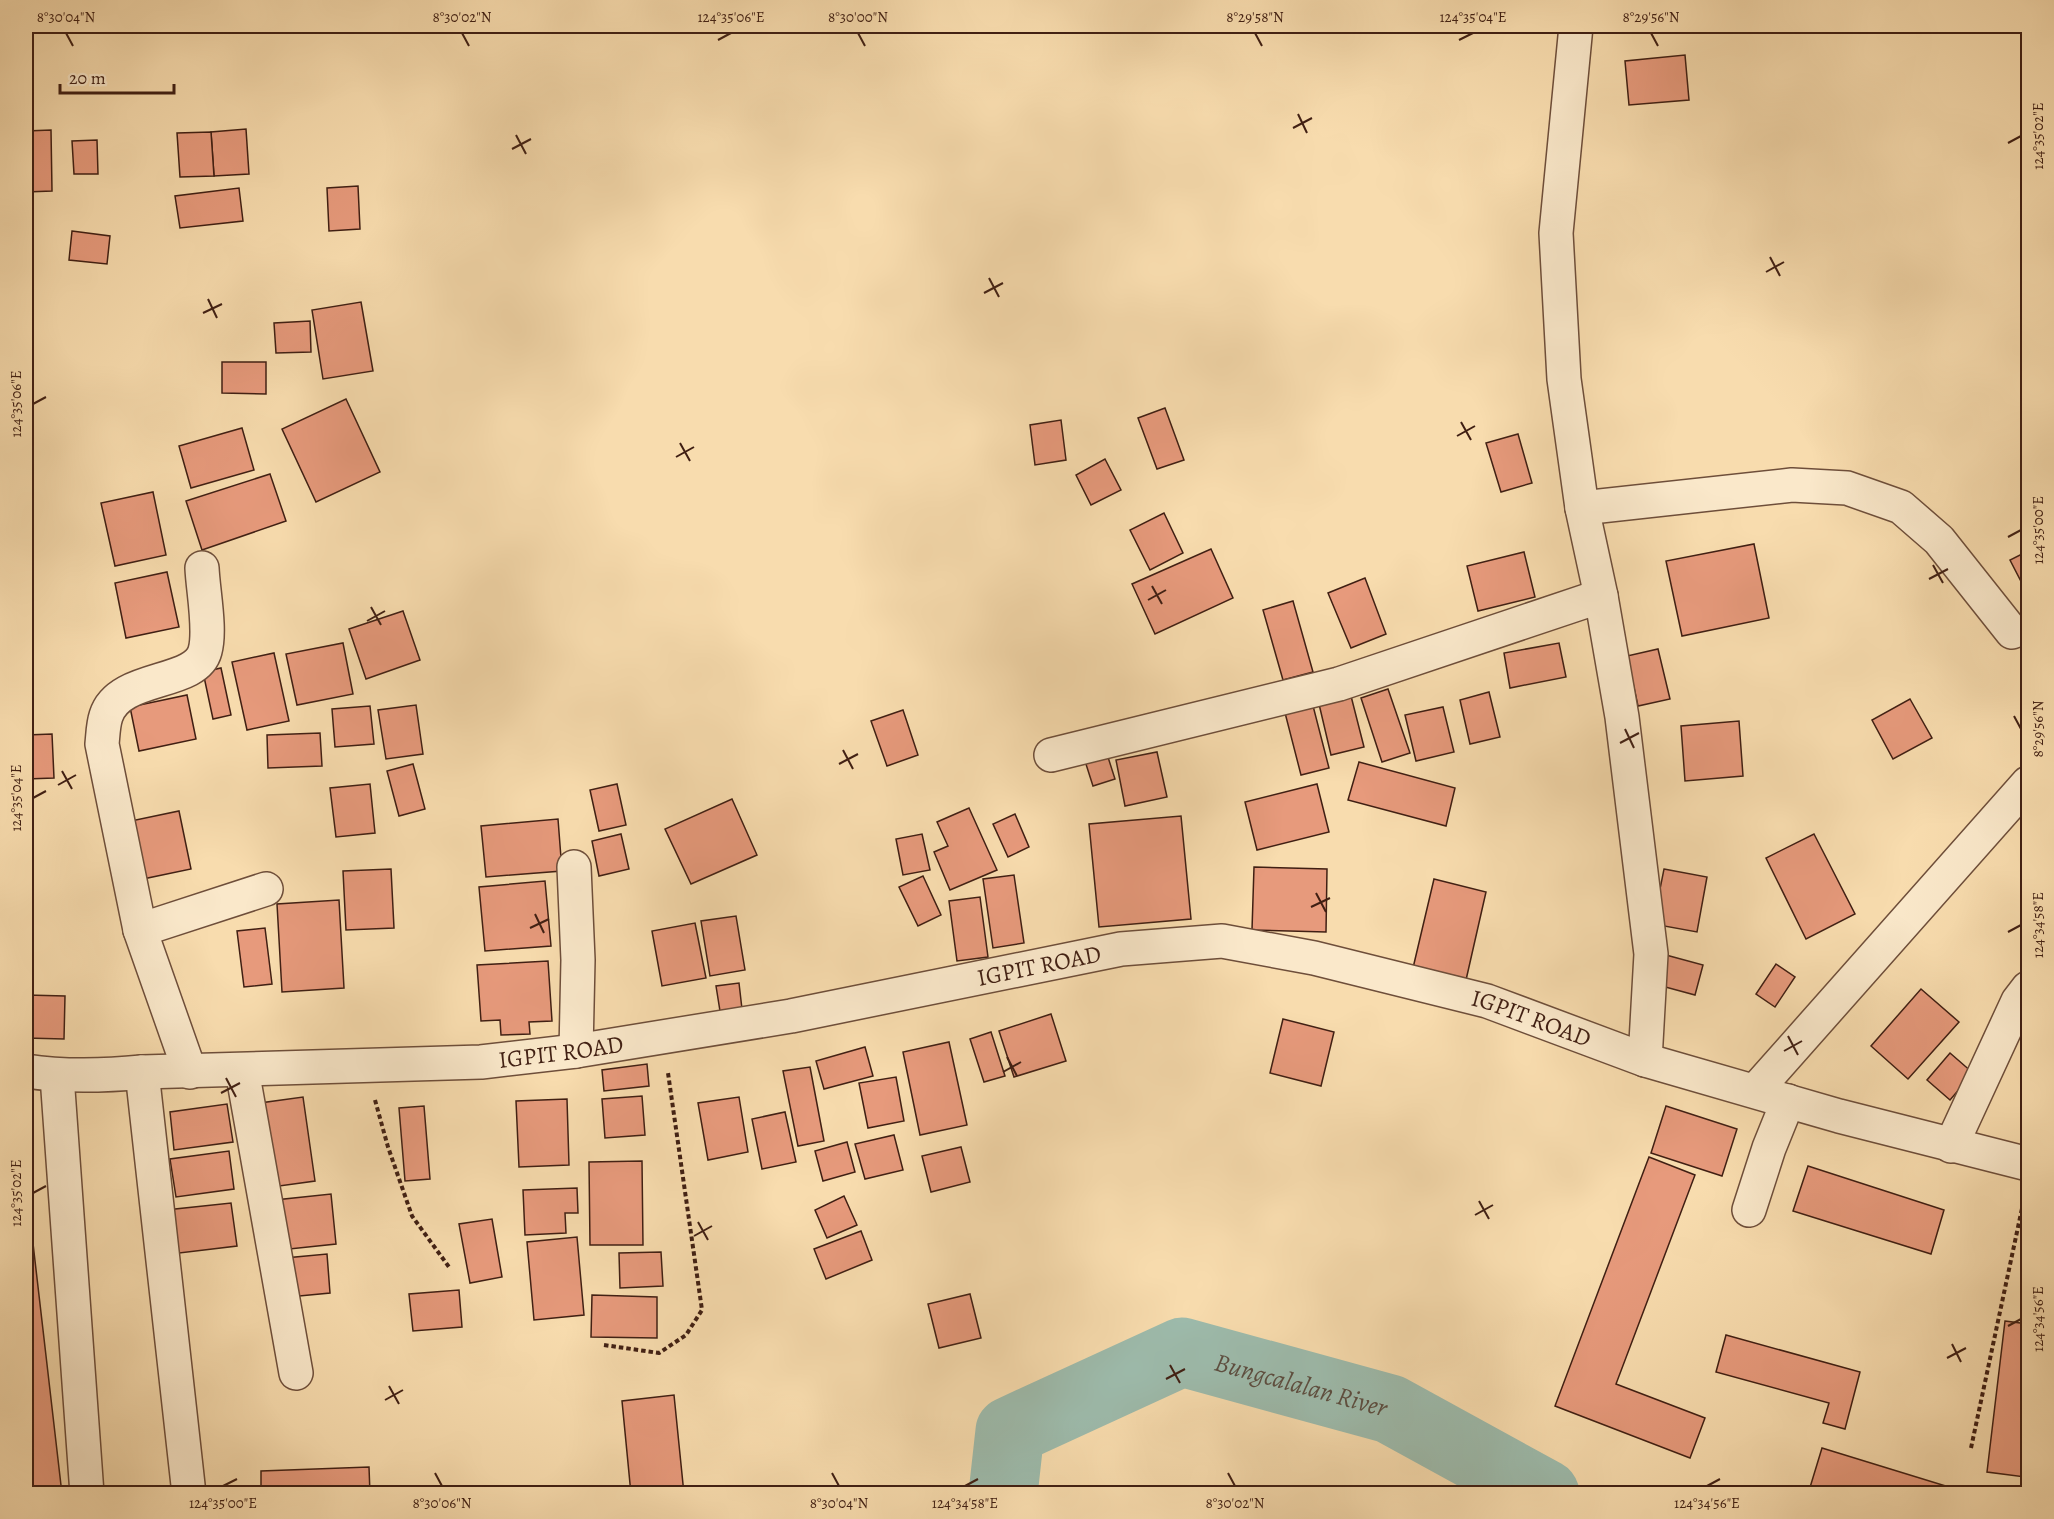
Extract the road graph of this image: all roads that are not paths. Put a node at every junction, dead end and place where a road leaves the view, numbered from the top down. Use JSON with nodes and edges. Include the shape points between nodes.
{"nodes":[{"id":1,"x":1576,"y":26,"type":"edge"},
{"id":2,"x":1582,"y":507,"type":"junction"},
{"id":3,"x":202,"y":568,"type":"dead end"},
{"id":4,"x":1601,"y":596,"type":"junction"},
{"id":5,"x":2012,"y":632,"type":"dead end"},
{"id":6,"x":1051,"y":755,"type":"dead end"},
{"id":7,"x":2028,"y":783,"type":"edge"},
{"id":8,"x":574,"y":867,"type":"dead end"},
{"id":9,"x":266,"y":889,"type":"dead end"},
{"id":10,"x":140,"y":930,"type":"junction"},
{"id":11,"x":2028,"y":987,"type":"edge"},
{"id":12,"x":576,"y":1051,"type":"junction"},
{"id":13,"x":1645,"y":1060,"type":"junction"},
{"id":14,"x":242,"y":1070,"type":"junction"},
{"id":15,"x":142,"y":1072,"type":"junction"},
{"id":16,"x":190,"y":1072,"type":"junction"},
{"id":17,"x":41,"y":1073,"type":"edge"},
{"id":18,"x":1755,"y":1091,"type":"junction"},
{"id":19,"x":1788,"y":1101,"type":"junction"},
{"id":20,"x":1951,"y":1146,"type":"junction"},
{"id":21,"x":2028,"y":1164,"type":"edge"},
{"id":22,"x":1749,"y":1210,"type":"dead end"},
{"id":23,"x":296,"y":1372,"type":"dead end"},
{"id":24,"x":87,"y":1494,"type":"edge"},
{"id":25,"x":189,"y":1494,"type":"edge"}],
"edges":[{"from":1,"to":2,"type":"street","via":[[1556,233],[1564,379]]},
{"from":2,"to":4,"type":"street"},
{"from":2,"to":5,"type":"street","via":[[1792,485],[1847,488],[1900,507],[1939,540]]},
{"from":3,"to":10,"type":"street","via":[[206,632],[201,660],[188,670],[150,681],[124,695],[111,705],[106,716],[102,744]]},
{"from":4,"to":6,"type":"street","via":[[1339,684]]},
{"from":4,"to":13,"type":"street","via":[[1622,717],[1651,954]]},
{"from":7,"to":18,"type":"street"},
{"from":8,"to":12,"type":"street"},
{"from":9,"to":10,"type":"street"},
{"from":10,"to":16,"type":"street"},
{"from":11,"to":20,"type":"street"},
{"from":12,"to":13,"type":"street","name":"IGPIT ROAD","via":[[791,1016],[1121,949],[1222,941],[1314,958],[1486,1001]]},
{"from":12,"to":14,"type":"street","name":"IGPIT ROAD","via":[[481,1062]]},
{"from":13,"to":18,"type":"street","name":"IGPIT ROAD"},
{"from":14,"to":16,"type":"street","name":"IGPIT ROAD"},
{"from":14,"to":23,"type":"street"},
{"from":15,"to":16,"type":"street","name":"IGPIT ROAD"},
{"from":15,"to":17,"type":"street","name":"IGPIT ROAD"},
{"from":15,"to":25,"type":"street"},
{"from":17,"to":24,"type":"street"},
{"from":18,"to":19,"type":"street","name":"IGPIT ROAD"},
{"from":19,"to":20,"type":"street","name":"IGPIT ROAD"},
{"from":19,"to":22,"type":"street"},
{"from":20,"to":21,"type":"street","name":"IGPIT ROAD"}]}
